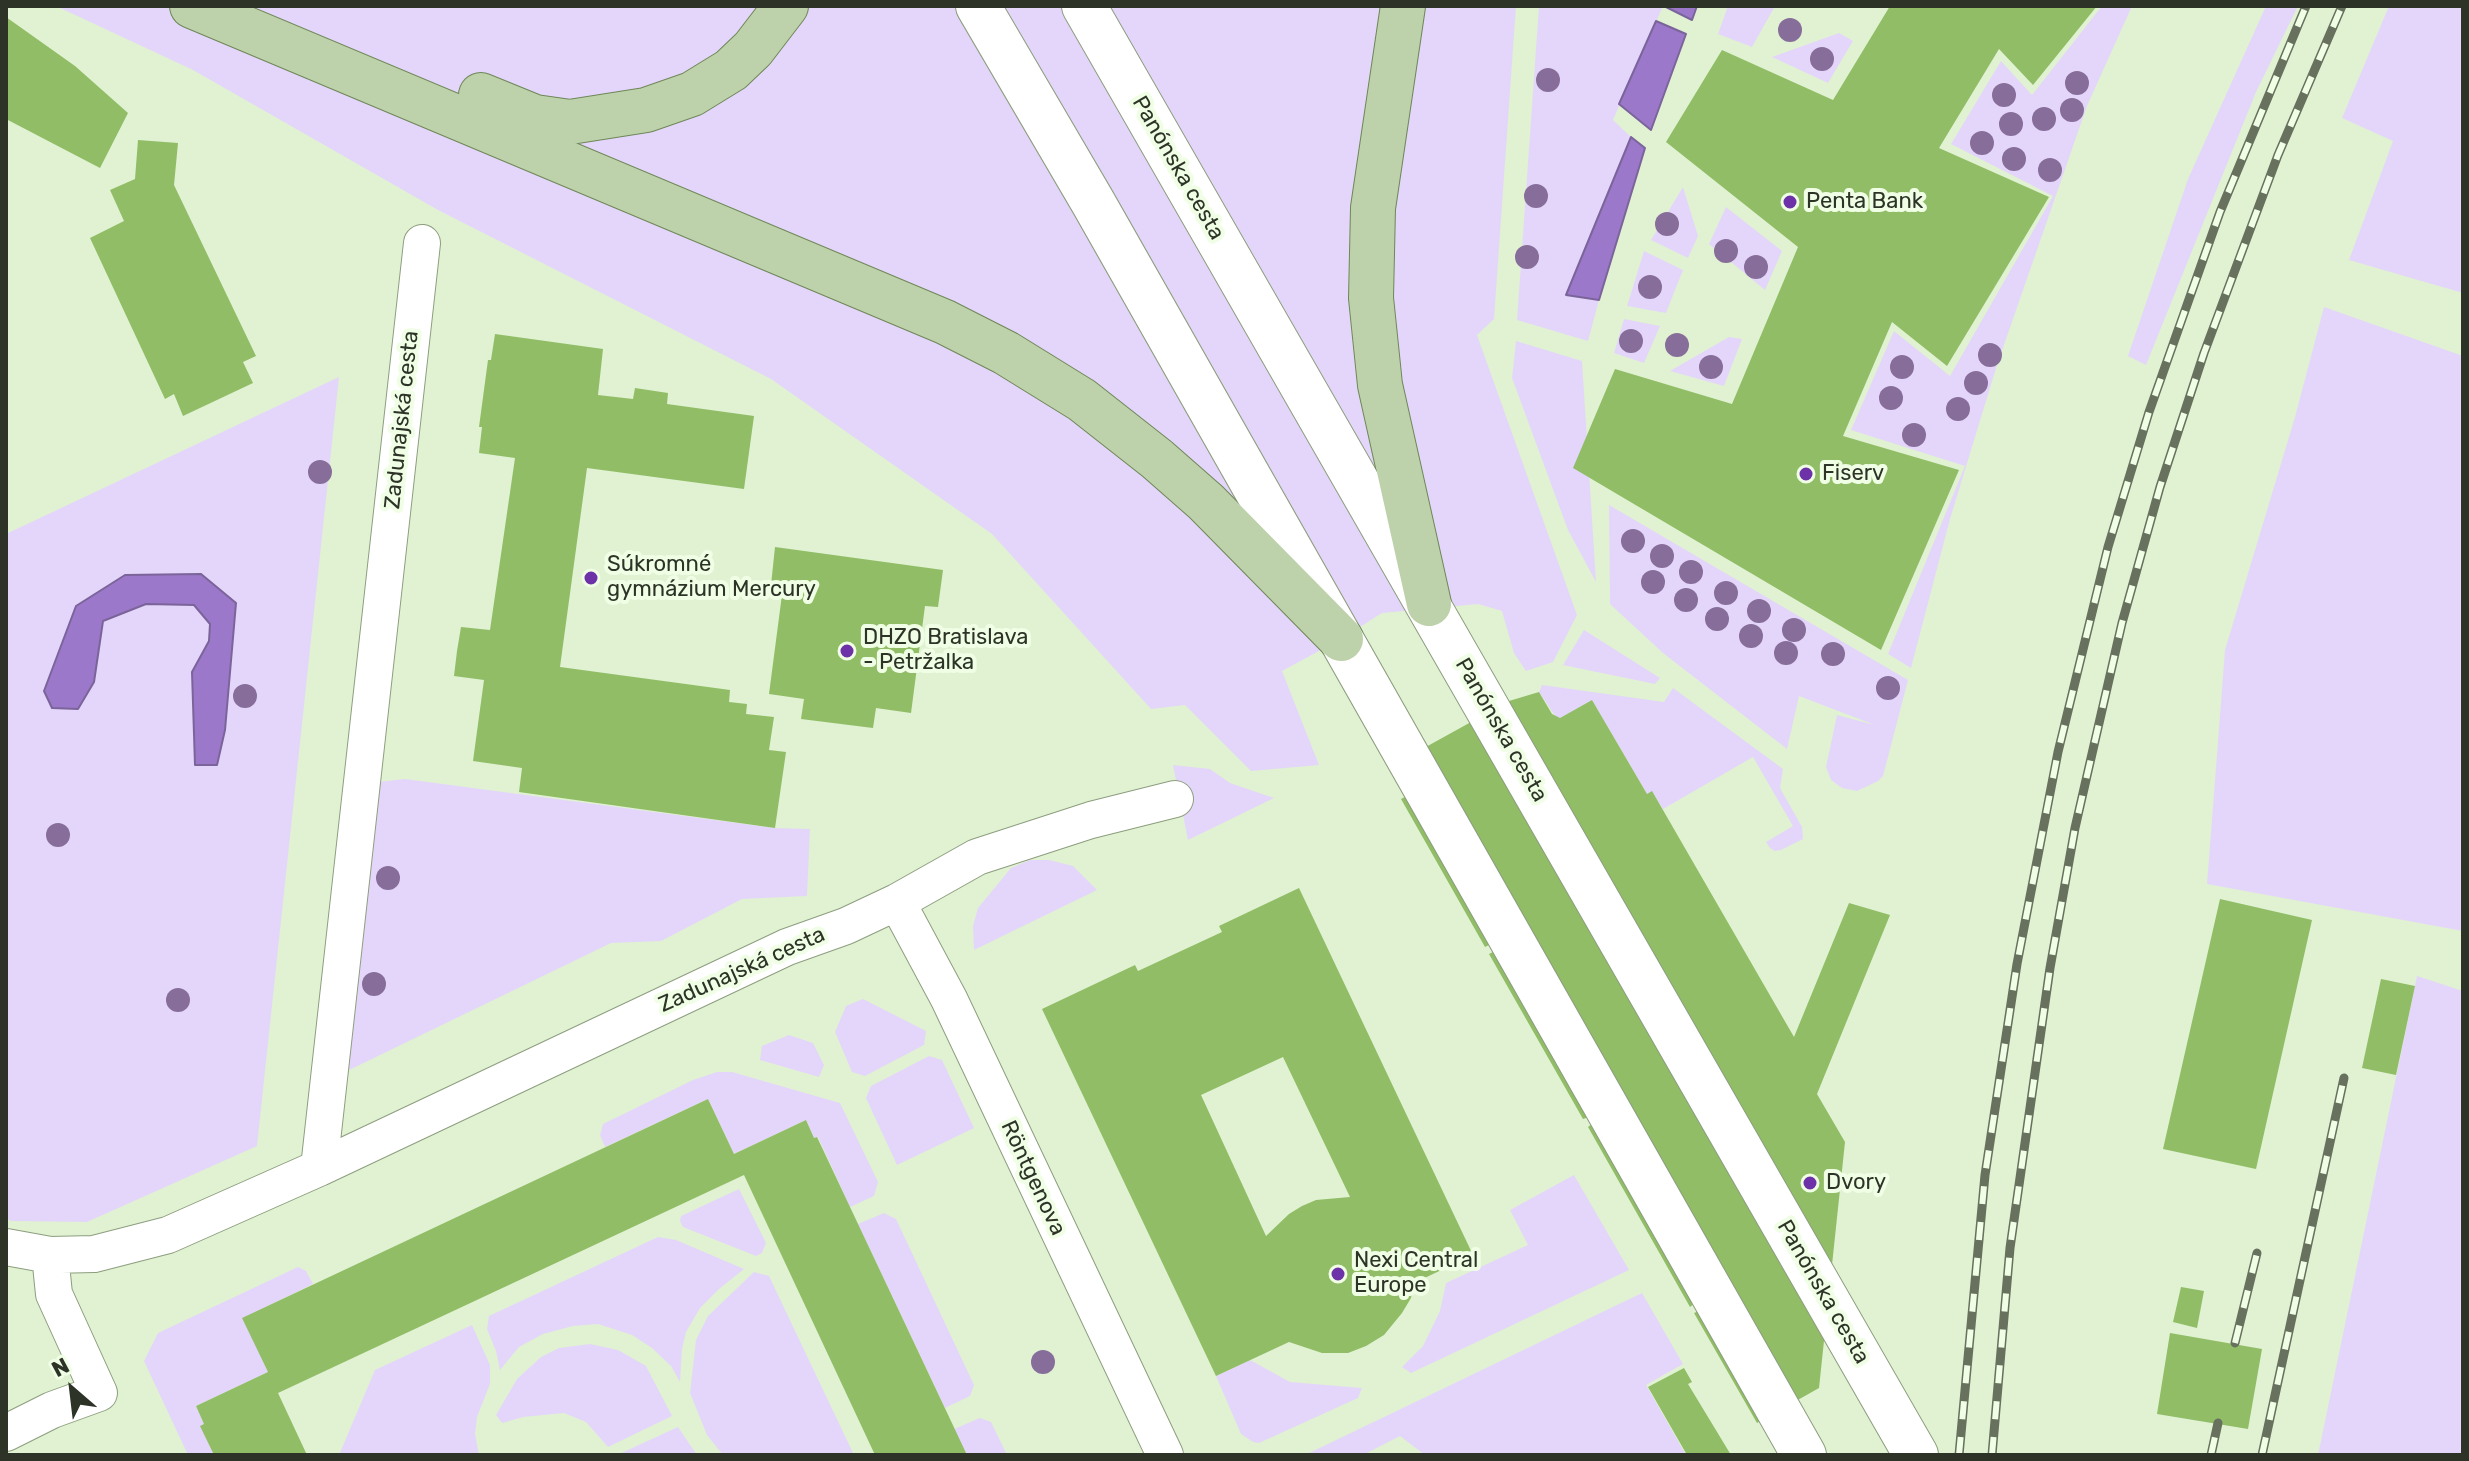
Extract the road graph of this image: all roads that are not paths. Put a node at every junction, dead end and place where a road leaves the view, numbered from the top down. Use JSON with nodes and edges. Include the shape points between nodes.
{"nodes":[{"id":1,"x":192,"y":6,"type":"edge"},
{"id":2,"x":263,"y":6,"type":"edge"},
{"id":3,"x":786,"y":6,"type":"edge"},
{"id":4,"x":978,"y":6,"type":"edge"},
{"id":5,"x":1084,"y":6,"type":"edge"},
{"id":6,"x":1403,"y":6,"type":"edge"},
{"id":7,"x":422,"y":243,"type":"dead end"},
{"id":8,"x":1430,"y":606,"type":"junction"},
{"id":9,"x":1341,"y":639,"type":"junction"},
{"id":10,"x":1175,"y":799,"type":"dead end"},
{"id":11,"x":897,"y":902,"type":"junction"},
{"id":12,"x":319,"y":1168,"type":"junction"},
{"id":13,"x":6,"y":1247,"type":"edge"},
{"id":14,"x":50,"y":1255,"type":"junction"},
{"id":15,"x":6,"y":1433,"type":"edge"},
{"id":16,"x":1165,"y":1455,"type":"edge"},
{"id":17,"x":1804,"y":1455,"type":"edge"},
{"id":18,"x":1916,"y":1455,"type":"edge"}],
"edges":[{"from":1,"to":9,"type":"main road","via":[[945,322],[1006,353],[1082,400],[1157,459]]},
{"from":2,"to":3,"type":"main road","via":[[535,117],[570,122],[646,110],[705,87],[753,49]]},
{"from":4,"to":9,"type":"main road"},
{"from":5,"to":8,"type":"main road","name":"Panónska cesta"},
{"from":6,"to":8,"type":"main road","via":[[1373,208],[1371,298],[1380,385]]},
{"from":7,"to":12,"type":"street","name":"Zadunajská cesta"},
{"from":8,"to":18,"type":"main road","name":"Panónska cesta"},
{"from":9,"to":17,"type":"main road"},
{"from":10,"to":11,"type":"street","name":"Zadunajská cesta","via":[[977,857]]},
{"from":11,"to":12,"type":"street","name":"Zadunajská cesta","via":[[787,947]]},
{"from":11,"to":16,"type":"street","name":"Röntgenova","via":[[949,999]]},
{"from":12,"to":14,"type":"street","name":"Zadunajská cesta","via":[[168,1235],[94,1254]]},
{"from":13,"to":14,"type":"street","name":"Zadunajská cesta"},
{"from":14,"to":15,"type":"street","via":[[54,1294],[99,1393]]}]}
